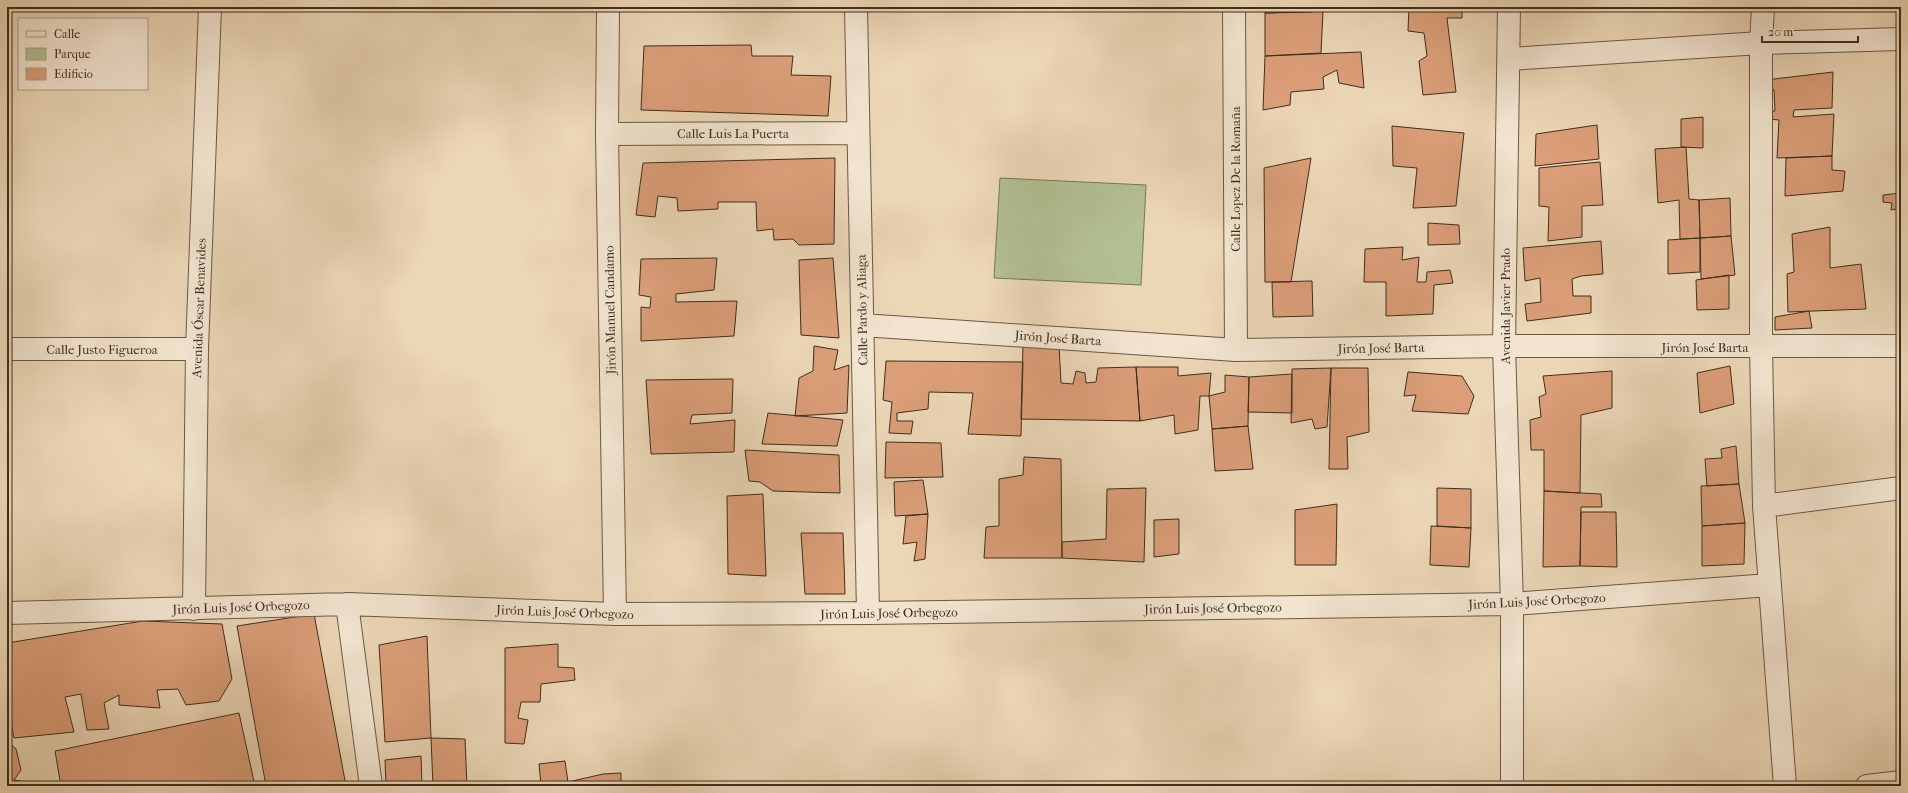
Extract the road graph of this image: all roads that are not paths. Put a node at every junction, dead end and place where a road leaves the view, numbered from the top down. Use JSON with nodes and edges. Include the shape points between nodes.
{"nodes":[{"id":1,"x":210,"y":7,"type":"edge"},
{"id":2,"x":608,"y":7,"type":"edge"},
{"id":3,"x":856,"y":7,"type":"edge"},
{"id":4,"x":1234,"y":7,"type":"edge"},
{"id":5,"x":1510,"y":7,"type":"edge"},
{"id":6,"x":1762,"y":7,"type":"edge"},
{"id":7,"x":1901,"y":39,"type":"edge"},
{"id":8,"x":1761,"y":43,"type":"junction"},
{"id":9,"x":1509,"y":60,"type":"junction"},
{"id":10,"x":858,"y":133,"type":"junction"},
{"id":11,"x":607,"y":134,"type":"junction"},
{"id":12,"x":862,"y":325,"type":"junction"},
{"id":13,"x":1504,"y":346,"type":"junction"},
{"id":14,"x":1901,"y":346,"type":"edge"},
{"id":15,"x":1761,"y":347,"type":"junction"},
{"id":16,"x":7,"y":349,"type":"edge"},
{"id":17,"x":197,"y":349,"type":"junction"},
{"id":18,"x":1236,"y":350,"type":"junction"},
{"id":19,"x":1901,"y":488,"type":"edge"},
{"id":20,"x":1764,"y":506,"type":"junction"},
{"id":21,"x":1770,"y":585,"type":"junction"},
{"id":22,"x":347,"y":604,"type":"junction"},
{"id":23,"x":1512,"y":604,"type":"junction"},
{"id":24,"x":194,"y":608,"type":"junction"},
{"id":25,"x":7,"y":613,"type":"edge"},
{"id":26,"x":868,"y":613,"type":"junction"},
{"id":27,"x":615,"y":614,"type":"junction"},
{"id":28,"x":1901,"y":782,"type":"edge"},
{"id":29,"x":371,"y":786,"type":"edge"},
{"id":30,"x":1512,"y":786,"type":"edge"},
{"id":31,"x":1785,"y":786,"type":"edge"},
{"id":32,"x":1867,"y":786,"type":"edge"}],
"edges":[{"from":1,"to":17,"type":"street","name":"Avenida Óscar Benavides"},
{"from":2,"to":11,"type":"street","name":"Jirón Manuel Candamo"},
{"from":3,"to":10,"type":"street","name":"Calle Pardo y Aliaga"},
{"from":4,"to":18,"type":"street","name":"Calle Lopez De la Romaña"},
{"from":5,"to":9,"type":"street","name":"Avenida Javier Prado"},
{"from":6,"to":8,"type":"street"},
{"from":7,"to":8,"type":"street"},
{"from":8,"to":9,"type":"street"},
{"from":8,"to":15,"type":"street"},
{"from":9,"to":13,"type":"street","name":"Avenida Javier Prado"},
{"from":10,"to":11,"type":"street","name":"Calle Luis La Puerta"},
{"from":10,"to":12,"type":"street","name":"Calle Pardo y Aliaga"},
{"from":11,"to":27,"type":"street","name":"Jirón Manuel Candamo"},
{"from":12,"to":18,"type":"street","name":"Jirón José Barta"},
{"from":12,"to":26,"type":"street","name":"Calle Pardo y Aliaga"},
{"from":13,"to":15,"type":"street","name":"Jirón José Barta"},
{"from":13,"to":18,"type":"street","name":"Jirón José Barta"},
{"from":13,"to":23,"type":"street","name":"Avenida Javier Prado"},
{"from":14,"to":15,"type":"street","name":"Jirón José Barta"},
{"from":15,"to":20,"type":"street"},
{"from":16,"to":17,"type":"street","name":"Calle Justo Figueroa"},
{"from":17,"to":24,"type":"street","name":"Avenida Óscar Benavides"},
{"from":19,"to":20,"type":"street"},
{"from":20,"to":21,"type":"street"},
{"from":21,"to":23,"type":"street","name":"Jirón Luis José Orbegozo"},
{"from":21,"to":31,"type":"street"},
{"from":22,"to":24,"type":"street","name":"Jirón Luis José Orbegozo"},
{"from":22,"to":27,"type":"street","name":"Jirón Luis José Orbegozo"},
{"from":22,"to":29,"type":"street"},
{"from":23,"to":26,"type":"street","name":"Jirón Luis José Orbegozo"},
{"from":23,"to":30,"type":"street","name":"Avenida Javier Prado"},
{"from":24,"to":25,"type":"street","name":"Jirón Luis José Orbegozo"},
{"from":26,"to":27,"type":"street","name":"Jirón Luis José Orbegozo"},
{"from":28,"to":32,"type":"street"}]}
